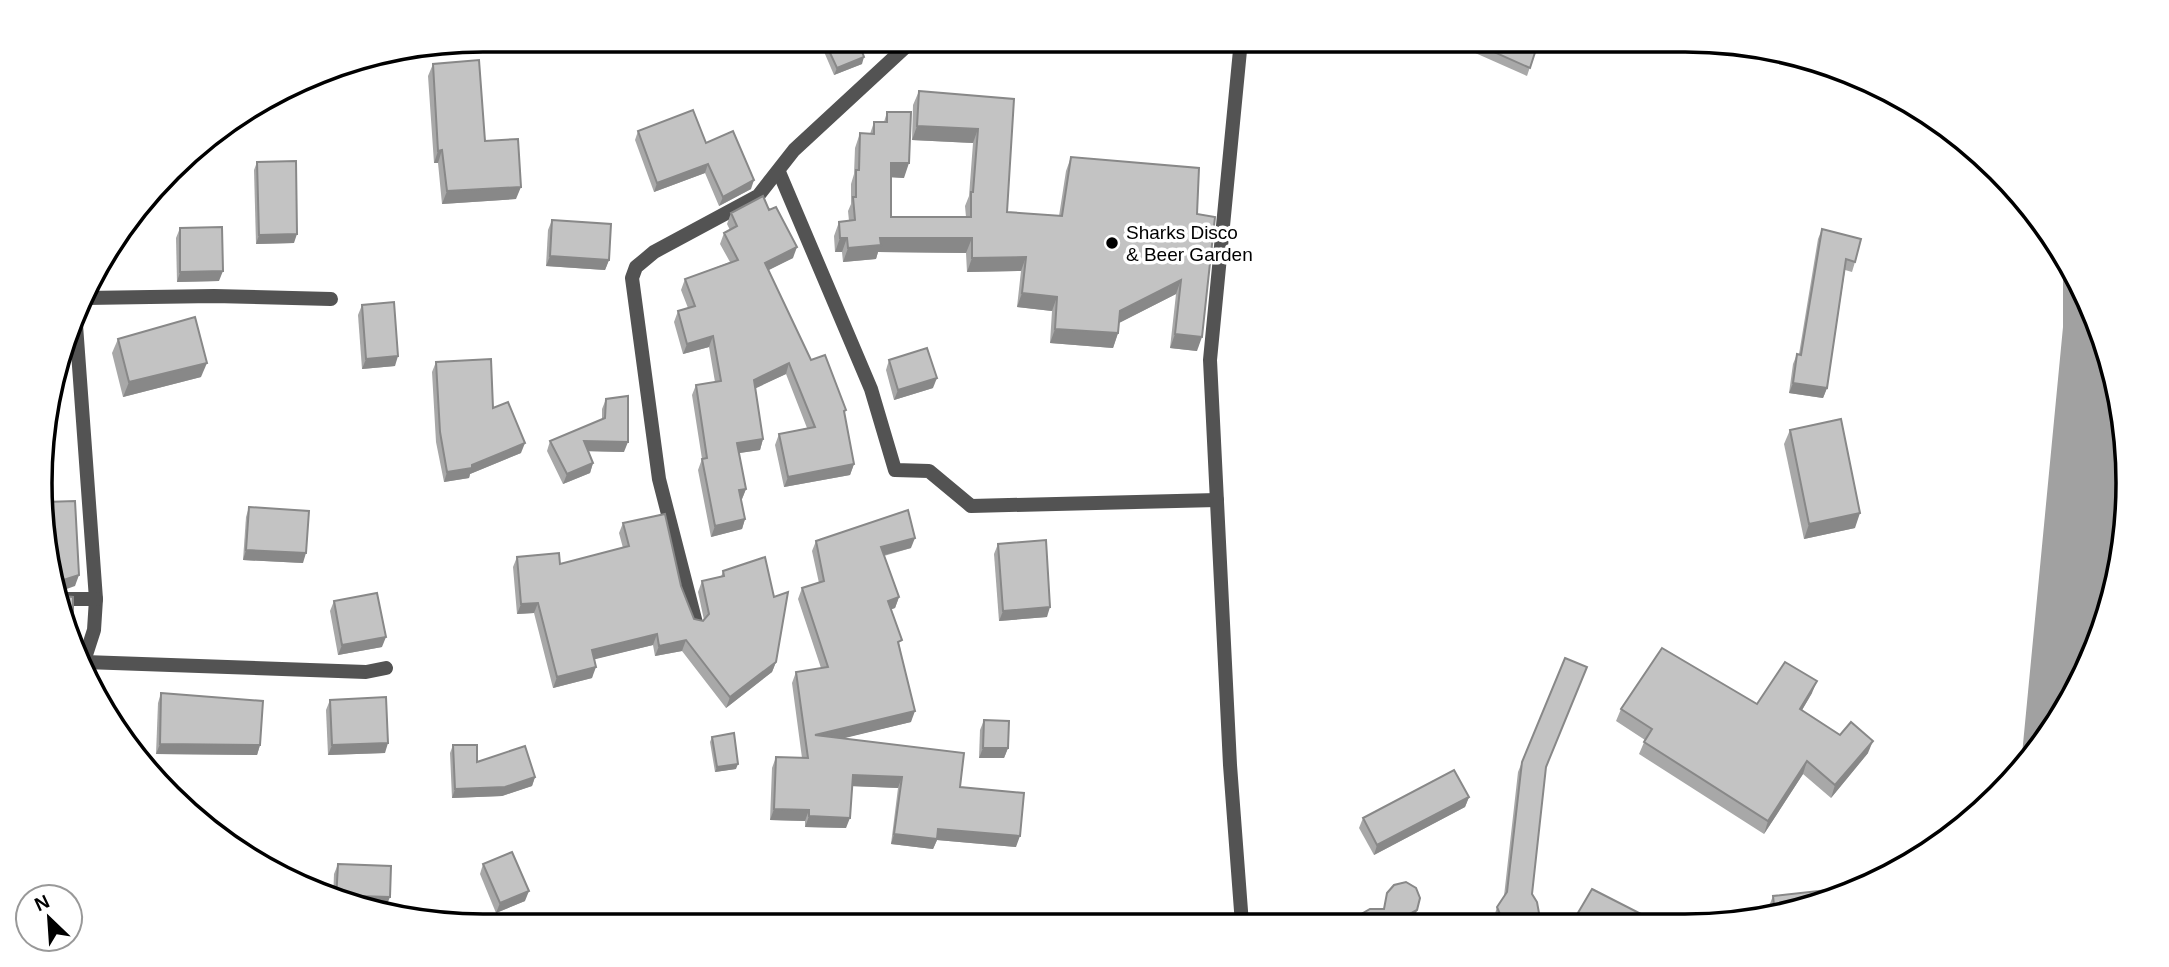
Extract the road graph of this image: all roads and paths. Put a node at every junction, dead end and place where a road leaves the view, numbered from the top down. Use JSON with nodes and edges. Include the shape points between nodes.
{"nodes":[{"id":1,"x":900,"y":52,"type":"edge"},
{"id":2,"x":1240,"y":52,"type":"edge"},
{"id":3,"x":779,"y":172,"type":"junction"},
{"id":4,"x":95,"y":298,"type":"edge"},
{"id":5,"x":331,"y":299,"type":"dead end"},
{"id":6,"x":77,"y":340,"type":"edge"},
{"id":7,"x":1217,"y":500,"type":"junction"},
{"id":8,"x":68,"y":599,"type":"edge"},
{"id":9,"x":96,"y":599,"type":"junction"},
{"id":10,"x":696,"y":623,"type":"edge"},
{"id":11,"x":87,"y":653,"type":"edge"},
{"id":12,"x":92,"y":662,"type":"edge"},
{"id":13,"x":386,"y":668,"type":"dead end"},
{"id":14,"x":1241,"y":914,"type":"edge"}],
"edges":[{"from":1,"to":3,"type":"street","via":[[794,150]]},
{"from":2,"to":7,"type":"street","via":[[1210,360]]},
{"from":3,"to":7,"type":"street","via":[[871,389],[895,470],[929,471],[971,506]]},
{"from":3,"to":10,"type":"street","via":[[758,196],[643,259],[632,278],[659,479]]},
{"from":4,"to":5,"type":"street"},
{"from":6,"to":9,"type":"street"},
{"from":7,"to":14,"type":"street"},
{"from":8,"to":9,"type":"street"},
{"from":9,"to":11,"type":"street"},
{"from":12,"to":13,"type":"street","via":[[366,672]]}]}
